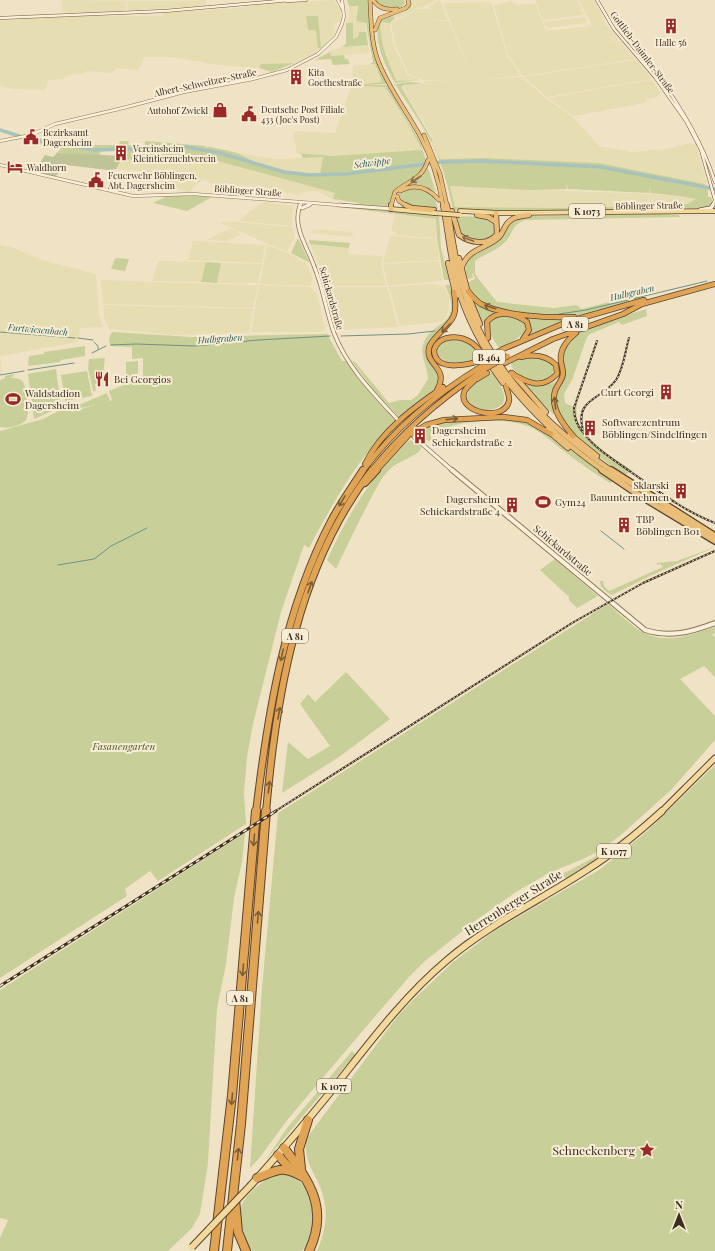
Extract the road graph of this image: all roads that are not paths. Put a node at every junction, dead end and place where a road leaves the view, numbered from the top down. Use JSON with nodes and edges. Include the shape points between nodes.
{"nodes":[{"id":1,"x":290,"y":0,"type":"edge"},
{"id":2,"x":306,"y":0,"type":"edge"},
{"id":3,"x":338,"y":0,"type":"edge"},
{"id":4,"x":342,"y":0,"type":"edge"},
{"id":5,"x":372,"y":0,"type":"edge"},
{"id":6,"x":405,"y":0,"type":"edge"},
{"id":7,"x":408,"y":0,"type":"edge"},
{"id":8,"x":599,"y":0,"type":"edge"},
{"id":9,"x":280,"y":1,"type":"junction"},
{"id":10,"x":343,"y":10,"type":"junction"},
{"id":11,"x":0,"y":18,"type":"edge"},
{"id":12,"x":375,"y":30,"type":"junction"},
{"id":13,"x":0,"y":141,"type":"edge"},
{"id":14,"x":430,"y":159,"type":"junction"},
{"id":15,"x":0,"y":164,"type":"edge"},
{"id":16,"x":432,"y":167,"type":"junction"},
{"id":17,"x":715,"y":182,"type":"edge"},
{"id":18,"x":397,"y":196,"type":"junction"},
{"id":19,"x":447,"y":198,"type":"junction"},
{"id":20,"x":439,"y":200,"type":"junction"},
{"id":21,"x":715,"y":200,"type":"edge"},
{"id":22,"x":289,"y":201,"type":"junction"},
{"id":23,"x":302,"y":202,"type":"junction"},
{"id":24,"x":315,"y":203,"type":"junction"},
{"id":25,"x":300,"y":207,"type":"junction"},
{"id":26,"x":391,"y":209,"type":"junction"},
{"id":27,"x":696,"y":210,"type":"junction"},
{"id":28,"x":434,"y":212,"type":"junction"},
{"id":29,"x":715,"y":212,"type":"edge"},
{"id":30,"x":460,"y":213,"type":"junction"},
{"id":31,"x":496,"y":214,"type":"junction"},
{"id":32,"x":477,"y":215,"type":"junction"},
{"id":33,"x":529,"y":215,"type":"junction"},
{"id":34,"x":496,"y":222,"type":"junction"},
{"id":35,"x":500,"y":236,"type":"junction"},
{"id":36,"x":454,"y":250,"type":"junction"},
{"id":37,"x":462,"y":268,"type":"junction"},
{"id":38,"x":714,"y":283,"type":"edge"},
{"id":39,"x":468,"y":290,"type":"junction"},
{"id":40,"x":454,"y":292,"type":"junction"},
{"id":41,"x":646,"y":299,"type":"junction"},
{"id":42,"x":632,"y":309,"type":"junction"},
{"id":43,"x":588,"y":316,"type":"junction"},
{"id":44,"x":587,"y":327,"type":"junction"},
{"id":45,"x":488,"y":338,"type":"junction"},
{"id":46,"x":519,"y":342,"type":"junction"},
{"id":47,"x":484,"y":356,"type":"junction"},
{"id":48,"x":507,"y":358,"type":"junction"},
{"id":49,"x":483,"y":366,"type":"junction"},
{"id":50,"x":511,"y":373,"type":"junction"},
{"id":51,"x":474,"y":381,"type":"junction"},
{"id":52,"x":506,"y":386,"type":"junction"},
{"id":53,"x":435,"y":391,"type":"junction"},
{"id":54,"x":397,"y":419,"type":"dead end"},
{"id":55,"x":551,"y":434,"type":"junction"},
{"id":56,"x":573,"y":436,"type":"junction"},
{"id":57,"x":414,"y":437,"type":"dead end"},
{"id":58,"x":405,"y":439,"type":"junction"},
{"id":59,"x":363,"y":469,"type":"junction"},
{"id":60,"x":604,"y":472,"type":"junction"},
{"id":61,"x":613,"y":472,"type":"junction"},
{"id":62,"x":359,"y":488,"type":"junction"},
{"id":63,"x":715,"y":536,"type":"edge"},
{"id":64,"x":715,"y":542,"type":"edge"},
{"id":65,"x":715,"y":623,"type":"edge"},
{"id":66,"x":715,"y":758,"type":"edge"},
{"id":67,"x":308,"y":1120,"type":"junction"},
{"id":68,"x":284,"y":1148,"type":"junction"},
{"id":69,"x":278,"y":1155,"type":"junction"},
{"id":70,"x":291,"y":1170,"type":"junction"},
{"id":71,"x":303,"y":1177,"type":"junction"},
{"id":72,"x":257,"y":1178,"type":"junction"},
{"id":73,"x":234,"y":1193,"type":"junction"},
{"id":74,"x":190,"y":1249,"type":"edge"},
{"id":75,"x":214,"y":1251,"type":"edge"},
{"id":76,"x":227,"y":1251,"type":"edge"},
{"id":77,"x":246,"y":1251,"type":"edge"},
{"id":78,"x":309,"y":1251,"type":"edge"}],
"edges":[{"from":1,"to":9,"type":"main road"},
{"from":2,"to":9,"type":"main road"},
{"from":3,"to":10,"type":"street"},
{"from":4,"to":10,"type":"street"},
{"from":5,"to":6,"type":"highway","via":[[378,7],[390,10],[403,7]]},
{"from":5,"to":12,"type":"highway","number":"B 464"},
{"from":5,"to":14,"type":"highway","via":[[372,35],[378,61],[419,134]]},
{"from":7,"to":12,"type":"highway","via":[[406,8],[380,18]]},
{"from":8,"to":17,"type":"main road","name":"Gottlieb-Daimler-Straße","via":[[617,28],[658,77],[688,119],[704,150]]},
{"from":8,"to":21,"type":"main road","name":"Gottlieb-Daimler-Straße","via":[[614,29],[655,77],[686,121],[699,146]]},
{"from":9,"to":11,"type":"main road","via":[[172,10]]},
{"from":10,"to":13,"type":"street","name":"Albert-Schweitzer-Straße","via":[[344,22],[338,35],[327,47],[283,70],[55,123],[40,131]]},
{"from":12,"to":14,"type":"highway","number":"B 464","via":[[386,70],[423,133]]},
{"from":14,"to":16,"type":"highway"},
{"from":14,"to":16,"type":"highway","number":"B 464"},
{"from":15,"to":22,"type":"street","name":"Böblinger Straße","number":"K 1073","via":[[129,195],[191,194]]},
{"from":16,"to":19,"type":"highway","number":"B 464"},
{"from":16,"to":20,"type":"highway","number":"B 464"},
{"from":16,"to":26,"type":"highway","one_way":true,"via":[[419,178],[396,190]]},
{"from":16,"to":60,"type":"highway","number":"B 464","via":[[442,194],[457,286],[478,339],[499,370],[529,406],[579,453]]},
{"from":18,"to":20,"type":"highway","via":[[404,189],[418,187],[431,191]]},
{"from":18,"to":26,"type":"highway"},
{"from":18,"to":28,"type":"highway","via":[[400,202],[407,206]]},
{"from":34,"to":19,"type":"highway","number":"B 464","one_way":true,"via":[[497,234],[493,239],[476,242],[466,240],[458,234]]},
{"from":19,"to":36,"type":"highway","number":"B 464"},
{"from":20,"to":40,"type":"highway","number":"B 464"},
{"from":21,"to":27,"type":"main road","via":[[711,208]]},
{"from":22,"to":23,"type":"street","name":"Böblinger Straße","number":"K 1073"},
{"from":22,"to":25,"type":"street"},
{"from":23,"to":24,"type":"street","name":"Böblinger Straße","number":"K 1073"},
{"from":23,"to":25,"type":"street","name":"Schickardstraße"},
{"from":24,"to":25,"type":"street"},
{"from":24,"to":26,"type":"street","name":"Böblinger Straße","number":"K 1073"},
{"from":25,"to":54,"type":"street","name":"Schickardstraße","via":[[300,234],[316,270],[337,340],[360,378]]},
{"from":26,"to":28,"type":"street","name":"Böblinger Straße","number":"K 1073"},
{"from":26,"to":28,"type":"main road","name":"Böblinger Straße","number":"K 1073"},
{"from":27,"to":29,"type":"main road","name":"Böblinger Straße","number":"K 1073"},
{"from":27,"to":31,"type":"main road","name":"Böblinger Straße","number":"K 1073"},
{"from":28,"to":30,"type":"main road","name":"Böblinger Straße","number":"K 1073","bridge":true},
{"from":29,"to":33,"type":"main road","name":"Böblinger Straße","number":"K 1073"},
{"from":30,"to":31,"type":"main road","name":"Böblinger Straße","number":"K 1073"},
{"from":30,"to":32,"type":"main road","name":"Böblinger Straße","number":"K 1073"},
{"from":31,"to":32,"type":"main road","name":"Böblinger Straße","number":"K 1073"},
{"from":31,"to":33,"type":"main road","name":"Böblinger Straße","number":"K 1073"},
{"from":31,"to":34,"type":"highway"},
{"from":31,"to":35,"type":"highway","via":[[501,230]]},
{"from":32,"to":34,"type":"highway","via":[[491,218]]},
{"from":33,"to":35,"type":"highway","via":[[509,221]]},
{"from":35,"to":37,"type":"highway","via":[[468,255]]},
{"from":36,"to":37,"type":"highway","number":"B 464","via":[[458,253]]},
{"from":36,"to":61,"type":"highway","number":"B 464","via":[[470,311],[483,338],[503,369],[546,417],[583,450]]},
{"from":37,"to":39,"type":"highway","number":"B 464"},
{"from":38,"to":41,"type":"highway","number":"A 81"},
{"from":38,"to":42,"type":"highway","number":"A 81"},
{"from":43,"to":39,"type":"highway","one_way":true,"via":[[557,318],[494,308],[479,302]]},
{"from":39,"to":45,"type":"highway","number":"B 464","via":[[476,316]]},
{"from":40,"to":47,"type":"highway","number":"B 464","via":[[464,319]]},
{"from":40,"to":53,"type":"highway","one_way":true,"via":[[454,316],[429,348],[430,358],[442,376]]},
{"from":41,"to":43,"type":"highway"},
{"from":41,"to":48,"type":"highway","number":"A 81","via":[[555,331]]},
{"from":42,"to":44,"type":"highway"},
{"from":42,"to":48,"type":"highway","number":"A 81","via":[[559,333]]},
{"from":43,"to":46,"type":"highway"},
{"from":44,"to":48,"type":"highway"},
{"from":56,"to":44,"type":"highway","one_way":true,"via":[[557,413],[554,394],[562,376],[561,355],[564,345],[572,336]]},
{"from":45,"to":46,"type":"highway","via":[[488,320],[510,314],[520,317],[529,325],[528,333]]},
{"from":45,"to":50,"type":"highway","number":"B 464"},
{"from":46,"to":48,"type":"highway"},
{"from":47,"to":48,"type":"highway","bridge":true},
{"from":47,"to":49,"type":"highway","bridge":true},
{"from":47,"to":49,"type":"highway","via":[[472,343],[459,338],[443,340],[434,349],[436,358],[448,364]]},
{"from":47,"to":52,"type":"highway","number":"B 464"},
{"from":48,"to":49,"type":"highway"},
{"from":48,"to":49,"type":"highway","number":"A 81","bridge":true},
{"from":48,"to":50,"type":"highway","via":[[538,355],[553,361],[558,370],[552,380],[538,384],[524,381]]},
{"from":49,"to":51,"type":"highway"},
{"from":49,"to":53,"type":"highway"},
{"from":49,"to":59,"type":"highway","number":"A 81","via":[[421,408],[393,434]]},
{"from":49,"to":62,"type":"highway","number":"A 81","via":[[404,433],[376,463]]},
{"from":50,"to":56,"type":"highway","number":"B 464","via":[[543,409]]},
{"from":51,"to":52,"type":"highway","via":[[464,391],[463,398],[468,407],[482,413],[498,412],[506,407],[509,400]]},
{"from":51,"to":58,"type":"highway","via":[[436,409]]},
{"from":52,"to":55,"type":"highway","number":"B 464"},
{"from":53,"to":59,"type":"highway","via":[[379,442],[368,456]]},
{"from":58,"to":55,"type":"highway","one_way":true,"via":[[422,427],[463,418],[515,418],[532,423]]},
{"from":55,"to":60,"type":"highway","number":"B 464","via":[[578,456]]},
{"from":56,"to":61,"type":"highway","number":"B 464"},
{"from":57,"to":65,"type":"street","name":"Schickardstraße","via":[[640,626],[651,632],[671,635]]},
{"from":58,"to":62,"type":"highway"},
{"from":59,"to":75,"type":"highway","number":"A 81","one_way":true,"via":[[334,514],[310,564],[290,624],[275,688],[257,811],[231,1106]]},
{"from":60,"to":64,"type":"highway","number":"B 464"},
{"from":61,"to":63,"type":"highway","number":"B 464"},
{"from":73,"to":62,"type":"highway","number":"A 81","one_way":true,"via":[[267,806],[281,701],[294,640],[312,581],[332,535]]},
{"from":66,"to":67,"type":"main road","name":"Herrenberger Straße","number":"K 1077","via":[[622,846],[493,925],[437,969],[388,1019]]},
{"from":67,"to":68,"type":"main road","name":"Herrenberger Straße","number":"K 1077"},
{"from":67,"to":71,"type":"highway","via":[[298,1147]]},
{"from":68,"to":69,"type":"main road","name":"Herrenberger Straße","number":"K 1077"},
{"from":68,"to":71,"type":"highway"},
{"from":69,"to":70,"type":"highway"},
{"from":69,"to":72,"type":"main road","number":"K 1077"},
{"from":70,"to":71,"type":"highway"},
{"from":70,"to":72,"type":"highway","via":[[275,1170]]},
{"from":71,"to":78,"type":"highway","via":[[316,1200],[319,1216],[318,1233]]},
{"from":72,"to":74,"type":"main road","number":"K 1077","bridge":true},
{"from":73,"to":76,"type":"highway","number":"A 81"},
{"from":73,"to":77,"type":"highway","number":"A 81","via":[[238,1236]]}]}
